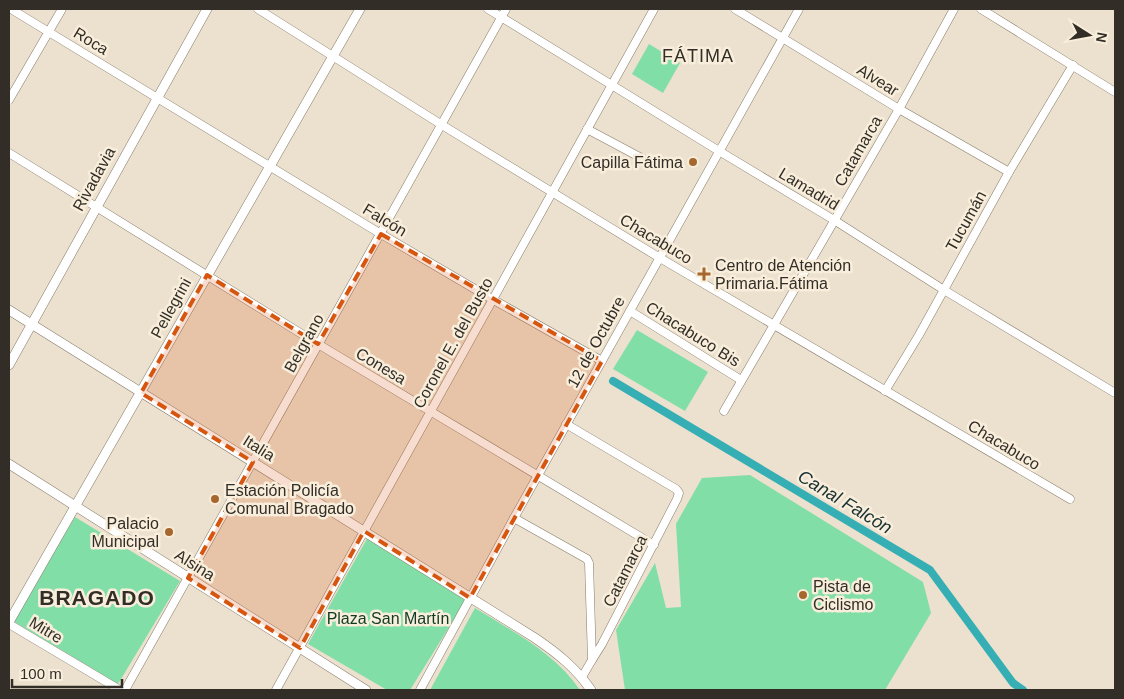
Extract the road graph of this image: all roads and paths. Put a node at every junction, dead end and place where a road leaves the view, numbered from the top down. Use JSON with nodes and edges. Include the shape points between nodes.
{"nodes":[{"id":1,"x":11,"y":9,"type":"edge"},
{"id":2,"x":62,"y":9,"type":"edge"},
{"id":3,"x":207,"y":9,"type":"edge"},
{"id":4,"x":258,"y":9,"type":"edge"},
{"id":5,"x":360,"y":9,"type":"edge"},
{"id":6,"x":488,"y":9,"type":"edge"},
{"id":7,"x":506,"y":9,"type":"edge"},
{"id":8,"x":654,"y":9,"type":"edge"},
{"id":9,"x":735,"y":9,"type":"edge"},
{"id":10,"x":799,"y":9,"type":"edge"},
{"id":11,"x":954,"y":9,"type":"edge"},
{"id":12,"x":981,"y":9,"type":"edge"},
{"id":13,"x":501,"y":17,"type":"junction"},
{"id":14,"x":49,"y":32,"type":"junction"},
{"id":15,"x":783,"y":37,"type":"junction"},
{"id":16,"x":333,"y":56,"type":"junction"},
{"id":17,"x":1073,"y":65,"type":"junction"},
{"id":18,"x":610,"y":85,"type":"junction"},
{"id":19,"x":1115,"y":92,"type":"edge"},
{"id":20,"x":157,"y":97,"type":"junction"},
{"id":21,"x":9,"y":100,"type":"edge"},
{"id":22,"x":898,"y":109,"type":"junction"},
{"id":23,"x":442,"y":125,"type":"junction"},
{"id":24,"x":586,"y":129,"type":"junction"},
{"id":25,"x":719,"y":151,"type":"junction"},
{"id":26,"x":9,"y":152,"type":"edge"},
{"id":27,"x":649,"y":162,"type":"dead end"},
{"id":28,"x":270,"y":165,"type":"junction"},
{"id":29,"x":1009,"y":172,"type":"junction"},
{"id":30,"x":552,"y":192,"type":"junction"},
{"id":31,"x":96,"y":207,"type":"junction"},
{"id":32,"x":834,"y":220,"type":"junction"},
{"id":33,"x":381,"y":234,"type":"junction"},
{"id":34,"x":660,"y":258,"type":"junction"},
{"id":35,"x":207,"y":276,"type":"junction"},
{"id":36,"x":944,"y":290,"type":"junction"},
{"id":37,"x":492,"y":299,"type":"junction"},
{"id":38,"x":9,"y":310,"type":"edge"},
{"id":39,"x":630,"y":311,"type":"junction"},
{"id":40,"x":32,"y":325,"type":"junction"},
{"id":41,"x":774,"y":326,"type":"junction"},
{"id":42,"x":318,"y":344,"type":"junction"},
{"id":43,"x":602,"y":361,"type":"junction"},
{"id":44,"x":9,"y":365,"type":"edge"},
{"id":45,"x":741,"y":380,"type":"junction"},
{"id":46,"x":885,"y":391,"type":"junction"},
{"id":47,"x":141,"y":393,"type":"junction"},
{"id":48,"x":1115,"y":393,"type":"edge"},
{"id":49,"x":724,"y":411,"type":"dead end"},
{"id":50,"x":431,"y":412,"type":"junction"},
{"id":51,"x":566,"y":424,"type":"junction"},
{"id":52,"x":253,"y":462,"type":"junction"},
{"id":53,"x":9,"y":464,"type":"edge"},
{"id":54,"x":537,"y":476,"type":"junction"},
{"id":55,"x":1070,"y":500,"type":"dead end"},
{"id":56,"x":74,"y":506,"type":"junction"},
{"id":57,"x":514,"y":518,"type":"junction"},
{"id":58,"x":364,"y":531,"type":"junction"},
{"id":59,"x":654,"y":546,"type":"junction"},
{"id":60,"x":188,"y":578,"type":"junction"},
{"id":61,"x":470,"y":598,"type":"junction"},
{"id":62,"x":9,"y":623,"type":"edge"},
{"id":63,"x":300,"y":648,"type":"junction"},
{"id":64,"x":592,"y":660,"type":"junction"},
{"id":65,"x":582,"y":677,"type":"junction"},
{"id":66,"x":120,"y":690,"type":"edge"},
{"id":67,"x":125,"y":690,"type":"edge"},
{"id":68,"x":276,"y":690,"type":"edge"},
{"id":69,"x":366,"y":690,"type":"edge"},
{"id":70,"x":420,"y":690,"type":"edge"},
{"id":71,"x":591,"y":690,"type":"edge"}],
"edges":[{"from":1,"to":14,"type":"street","name":"Roca"},
{"from":2,"to":14,"type":"street"},
{"from":3,"to":20,"type":"main road","name":"Rivadavia"},
{"from":4,"to":16,"type":"street","name":"Chacabuco"},
{"from":5,"to":16,"type":"main road","name":"Pellegrini"},
{"from":6,"to":13,"type":"street","name":"Lamadrid"},
{"from":7,"to":13,"type":"street","name":"Belgrano"},
{"from":8,"to":18,"type":"street","name":"Coronel E. del Busto"},
{"from":9,"to":15,"type":"street","name":"Alvear"},
{"from":10,"to":15,"type":"street","name":"12 de Octubre"},
{"from":11,"to":22,"type":"street","name":"Catamarca"},
{"from":12,"to":17,"type":"street"},
{"from":13,"to":18,"type":"street","name":"Lamadrid"},
{"from":13,"to":23,"type":"street","name":"Belgrano"},
{"from":14,"to":20,"type":"street","name":"Roca"},
{"from":14,"to":21,"type":"street"},
{"from":15,"to":22,"type":"street","name":"Alvear"},
{"from":15,"to":25,"type":"street","name":"12 de Octubre"},
{"from":16,"to":23,"type":"street","name":"Chacabuco"},
{"from":16,"to":28,"type":"main road","name":"Pellegrini"},
{"from":17,"to":19,"type":"street"},
{"from":17,"to":29,"type":"street","name":"Tucumán"},
{"from":18,"to":24,"type":"street","name":"Coronel E. del Busto"},
{"from":18,"to":25,"type":"street","name":"Lamadrid"},
{"from":20,"to":28,"type":"street","name":"Falcón"},
{"from":20,"to":31,"type":"main road","name":"Rivadavia"},
{"from":22,"to":29,"type":"street","name":"Alvear"},
{"from":22,"to":32,"type":"street","name":"Catamarca"},
{"from":23,"to":30,"type":"street","name":"Chacabuco"},
{"from":23,"to":33,"type":"street","name":"Belgrano"},
{"from":24,"to":27,"type":"street"},
{"from":24,"to":30,"type":"street","name":"Coronel E. del Busto"},
{"from":25,"to":32,"type":"street","name":"Lamadrid"},
{"from":25,"to":34,"type":"street","name":"12 de Octubre"},
{"from":26,"to":31,"type":"street","name":"Conesa"},
{"from":28,"to":33,"type":"street","name":"Falcón"},
{"from":28,"to":35,"type":"main road","name":"Pellegrini"},
{"from":29,"to":36,"type":"street","name":"Tucumán"},
{"from":30,"to":34,"type":"street","name":"Chacabuco"},
{"from":30,"to":37,"type":"street","name":"Coronel E. del Busto"},
{"from":31,"to":35,"type":"street","name":"Conesa"},
{"from":31,"to":40,"type":"main road","name":"Rivadavia"},
{"from":32,"to":36,"type":"street","name":"Lamadrid"},
{"from":32,"to":41,"type":"street","name":"Catamarca"},
{"from":33,"to":37,"type":"street","name":"Falcón"},
{"from":33,"to":42,"type":"street","name":"Belgrano"},
{"from":34,"to":39,"type":"street","name":"12 de Octubre"},
{"from":34,"to":41,"type":"street","name":"Chacabuco"},
{"from":35,"to":42,"type":"street","name":"Conesa"},
{"from":35,"to":47,"type":"main road","name":"Pellegrini"},
{"from":36,"to":46,"type":"street","name":"Tucumán"},
{"from":36,"to":48,"type":"street","name":"Lamadrid"},
{"from":37,"to":43,"type":"street","name":"Falcón"},
{"from":37,"to":50,"type":"street","name":"Coronel E. del Busto"},
{"from":38,"to":40,"type":"main road","name":"Italia"},
{"from":39,"to":43,"type":"street","name":"12 de Octubre"},
{"from":39,"to":45,"type":"street","name":"Chacabuco Bis"},
{"from":40,"to":44,"type":"main road","name":"Rivadavia"},
{"from":40,"to":47,"type":"main road","name":"Italia"},
{"from":41,"to":45,"type":"street","name":"Catamarca"},
{"from":41,"to":46,"type":"street","name":"Chacabuco"},
{"from":42,"to":50,"type":"street","name":"Conesa"},
{"from":42,"to":52,"type":"street","name":"Belgrano"},
{"from":43,"to":51,"type":"street","name":"12 de Octubre"},
{"from":45,"to":49,"type":"street","name":"Catamarca"},
{"from":46,"to":55,"type":"street","name":"Chacabuco"},
{"from":47,"to":52,"type":"main road","name":"Italia"},
{"from":47,"to":56,"type":"main road","name":"Pellegrini"},
{"from":50,"to":54,"type":"street","name":"Conesa"},
{"from":50,"to":58,"type":"street","name":"Coronel E. del Busto"},
{"from":51,"to":54,"type":"street","name":"12 de Octubre"},
{"from":51,"to":59,"type":"street","name":"Catamarca","via":[[679,493]]},
{"from":52,"to":58,"type":"main road","name":"Italia"},
{"from":52,"to":60,"type":"street","name":"Belgrano"},
{"from":53,"to":56,"type":"main road","name":"Alsina"},
{"from":54,"to":57,"type":"street","name":"12 de Octubre"},
{"from":54,"to":59,"type":"street","name":"Conesa"},
{"from":56,"to":60,"type":"main road","name":"Alsina"},
{"from":56,"to":62,"type":"main road","name":"Pellegrini"},
{"from":57,"to":61,"type":"street","name":"12 de Octubre"},
{"from":57,"to":64,"type":"street","via":[[587,559],[590,564]]},
{"from":58,"to":61,"type":"main road","name":"Italia"},
{"from":58,"to":63,"type":"street","name":"Coronel E. del Busto"},
{"from":59,"to":64,"type":"street","name":"Catamarca"},
{"from":60,"to":63,"type":"main road","name":"Alsina"},
{"from":60,"to":67,"type":"street","name":"Belgrano"},
{"from":61,"to":65,"type":"main road","name":"Italia","via":[[535,638],[567,661]]},
{"from":61,"to":70,"type":"street","name":"12 de Octubre"},
{"from":62,"to":66,"type":"street","name":"Mitre"},
{"from":63,"to":68,"type":"street","name":"Coronel E. del Busto"},
{"from":63,"to":69,"type":"main road","name":"Alsina"},
{"from":64,"to":65,"type":"street","name":"Catamarca"},
{"from":65,"to":71,"type":"main road","name":"Italia"}]}
